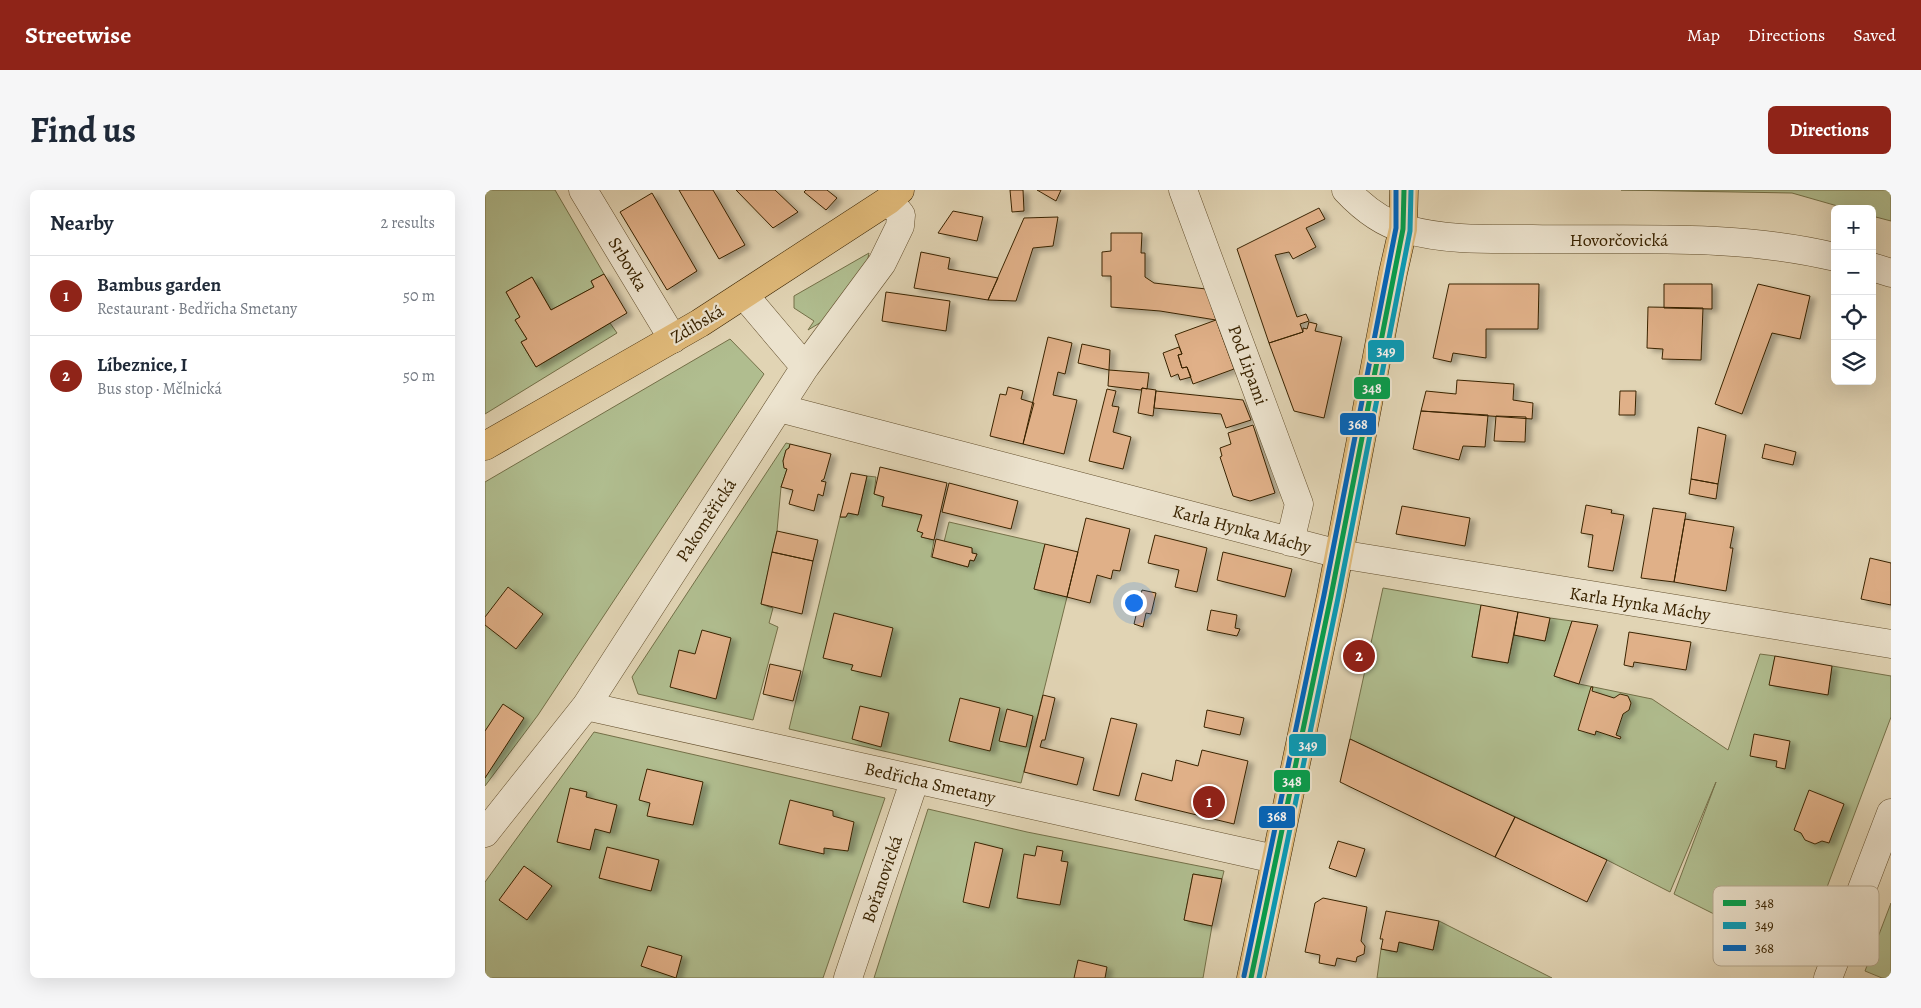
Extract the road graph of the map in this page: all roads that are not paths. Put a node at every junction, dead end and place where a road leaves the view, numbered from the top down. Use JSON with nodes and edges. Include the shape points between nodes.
{"nodes":[{"id":1,"x":583,"y":190,"type":"edge"},
{"id":2,"x":1183,"y":190,"type":"edge"},
{"id":3,"x":1347,"y":190,"type":"edge"},
{"id":4,"x":1404,"y":190,"type":"edge"},
{"id":5,"x":895,"y":195,"type":"edge"},
{"id":6,"x":1403,"y":229,"type":"junction"},
{"id":7,"x":1831,"y":256,"type":"edge"},
{"id":8,"x":1876,"y":268,"type":"edge"},
{"id":9,"x":1891,"y":273,"type":"edge"},
{"id":10,"x":744,"y":296,"type":"junction"},
{"id":11,"x":673,"y":339,"type":"junction"},
{"id":12,"x":805,"y":367,"type":"junction"},
{"id":13,"x":779,"y":408,"type":"junction"},
{"id":14,"x":485,"y":446,"type":"edge"},
{"id":15,"x":1290,"y":542,"type":"junction"},
{"id":16,"x":1339,"y":554,"type":"junction"},
{"id":17,"x":1891,"y":644,"type":"edge"},
{"id":18,"x":586,"y":706,"type":"junction"},
{"id":19,"x":915,"y":779,"type":"junction"},
{"id":20,"x":1891,"y":813,"type":"edge"},
{"id":21,"x":485,"y":833,"type":"edge"},
{"id":22,"x":1275,"y":859,"type":"junction"},
{"id":23,"x":1865,"y":886,"type":"edge"},
{"id":24,"x":848,"y":978,"type":"edge"},
{"id":25,"x":1251,"y":978,"type":"edge"}],
"edges":[{"from":1,"to":11,"type":"street","name":"Srbovka"},
{"from":2,"to":15,"type":"street","name":"Pod Lipami","via":[[1299,504]]},
{"from":3,"to":6,"type":"street","name":"Hovorčovická","via":[[1359,204],[1379,218]]},
{"from":4,"to":6,"type":"main road"},
{"from":5,"to":10,"type":"main road","name":"Zdibská"},
{"from":5,"to":12,"type":"street","name":"Pakoměřická","via":[[901,215],[900,226],[882,264]]},
{"from":6,"to":7,"type":"street","name":"Hovorčovická","via":[[1437,237],[1727,242],[1795,248]]},
{"from":6,"to":16,"type":"main road"},
{"from":8,"to":9,"type":"street"},
{"from":10,"to":11,"type":"main road","name":"Zdibská"},
{"from":10,"to":12,"type":"street"},
{"from":11,"to":14,"type":"main road","name":"Zdibská"},
{"from":12,"to":13,"type":"street","name":"Pakoměřická"},
{"from":13,"to":15,"type":"street","name":"Karla Hynka Máchy"},
{"from":13,"to":18,"type":"street","name":"Pakoměřická"},
{"from":15,"to":16,"type":"street","name":"Karla Hynka Máchy"},
{"from":16,"to":17,"type":"street","name":"Karla Hynka Máchy"},
{"from":16,"to":22,"type":"main road"},
{"from":18,"to":19,"type":"street","name":"Bedřicha Smetany"},
{"from":18,"to":21,"type":"street","name":"Pakoměřická"},
{"from":19,"to":22,"type":"street","name":"Bedřicha Smetany"},
{"from":19,"to":24,"type":"street","name":"Bořanovická"},
{"from":20,"to":23,"type":"street"},
{"from":22,"to":25,"type":"main road"}]}
